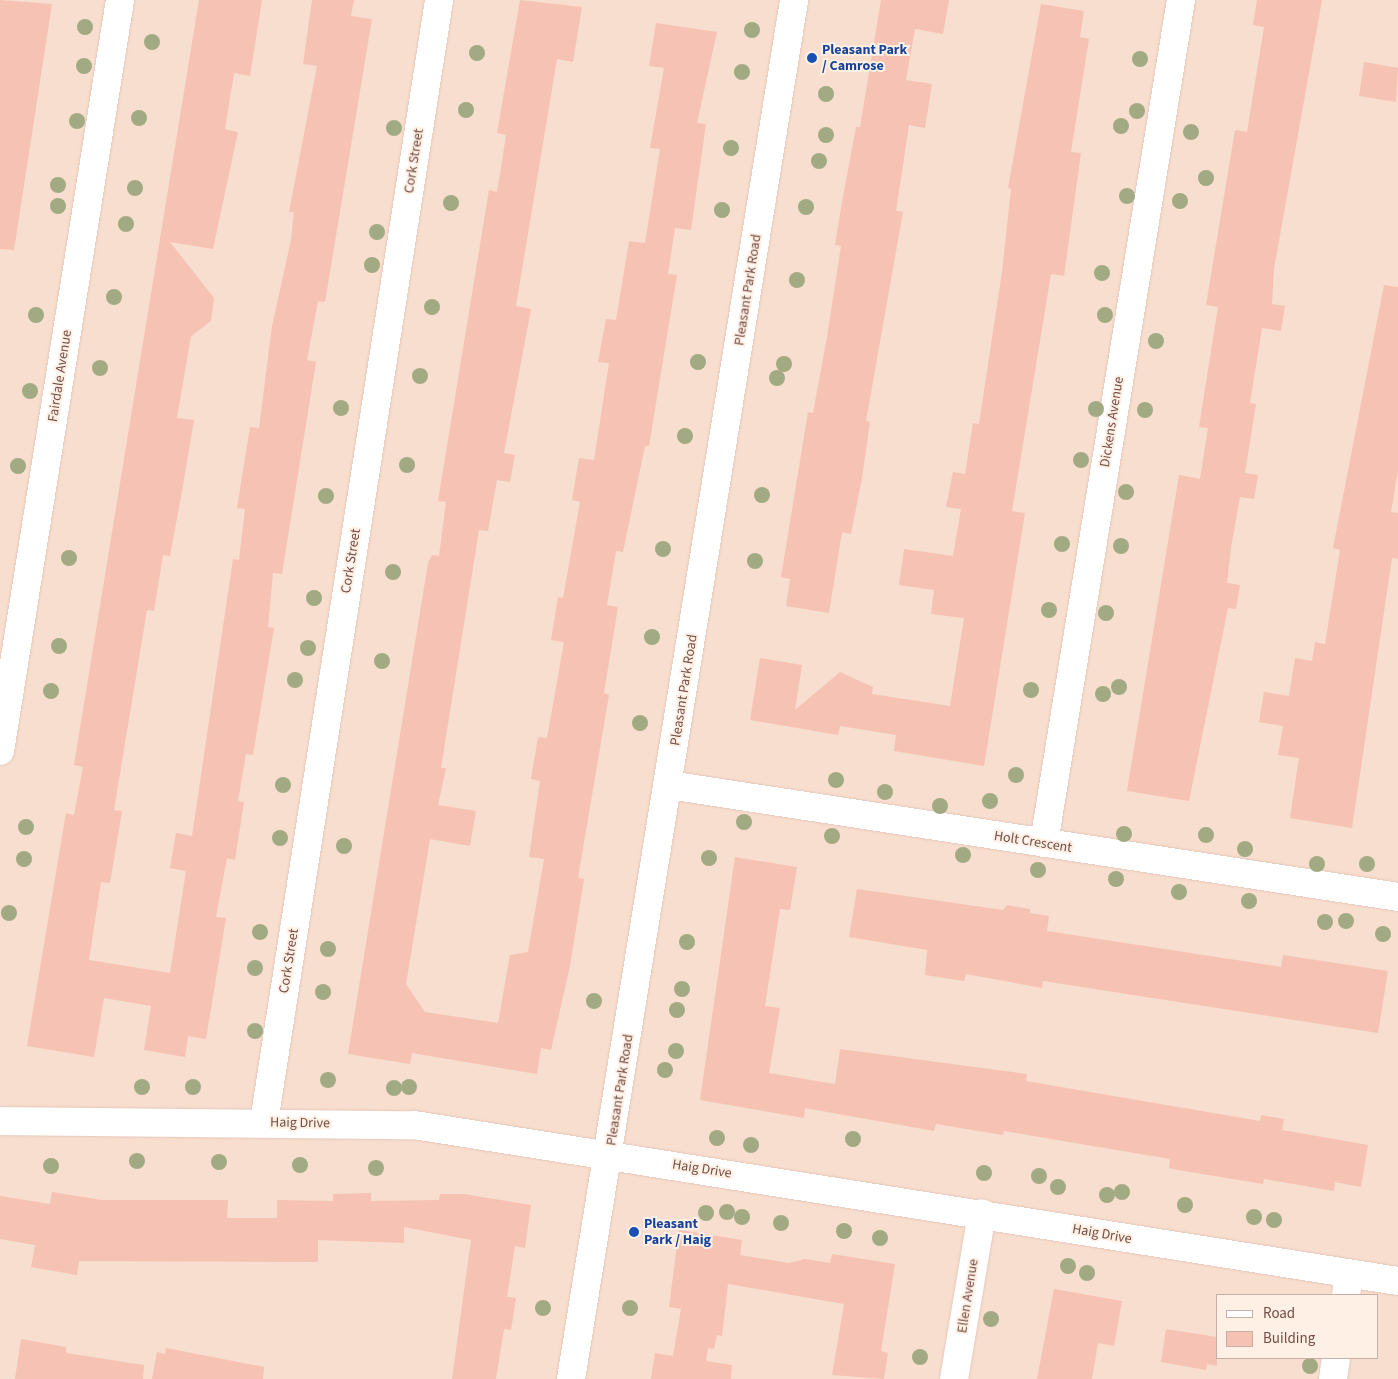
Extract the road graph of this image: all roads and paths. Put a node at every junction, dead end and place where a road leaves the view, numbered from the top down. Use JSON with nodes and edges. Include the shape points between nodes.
{"nodes":[{"id":1,"x":120,"y":0,"type":"edge"},
{"id":2,"x":439,"y":0,"type":"edge"},
{"id":3,"x":794,"y":0,"type":"edge"},
{"id":4,"x":1180,"y":0,"type":"edge"},
{"id":5,"x":0,"y":751,"type":"edge"},
{"id":6,"x":668,"y":785,"type":"junction"},
{"id":7,"x":1044,"y":843,"type":"junction"},
{"id":8,"x":1398,"y":898,"type":"edge"},
{"id":9,"x":0,"y":1121,"type":"edge"},
{"id":10,"x":264,"y":1122,"type":"junction"},
{"id":11,"x":610,"y":1155,"type":"junction"},
{"id":12,"x":982,"y":1214,"type":"junction"},
{"id":13,"x":1398,"y":1281,"type":"edge"},
{"id":14,"x":1348,"y":1286,"type":"edge"},
{"id":15,"x":1336,"y":1359,"type":"edge"},
{"id":16,"x":572,"y":1379,"type":"edge"},
{"id":17,"x":954,"y":1379,"type":"edge"},
{"id":18,"x":1333,"y":1379,"type":"edge"}],
"edges":[{"from":1,"to":5,"type":"street","name":"Fairdale Avenue"},
{"from":2,"to":10,"type":"street","name":"Cork Street"},
{"from":3,"to":6,"type":"street","name":"Pleasant Park Road"},
{"from":4,"to":7,"type":"street","name":"Dickens Avenue"},
{"from":6,"to":7,"type":"street","name":"Holt Crescent"},
{"from":6,"to":11,"type":"street","name":"Pleasant Park Road"},
{"from":7,"to":8,"type":"street","name":"Holt Crescent"},
{"from":9,"to":10,"type":"street","name":"Haig Drive"},
{"from":10,"to":11,"type":"street","name":"Haig Drive","via":[[414,1125]]},
{"from":11,"to":12,"type":"street","name":"Haig Drive"},
{"from":11,"to":16,"type":"street","name":"Pleasant Park Road"},
{"from":12,"to":14,"type":"street","name":"Haig Drive"},
{"from":12,"to":17,"type":"street","name":"Ellen Avenue"},
{"from":13,"to":14,"type":"street","name":"Haig Drive"},
{"from":15,"to":18,"type":"street"}]}
